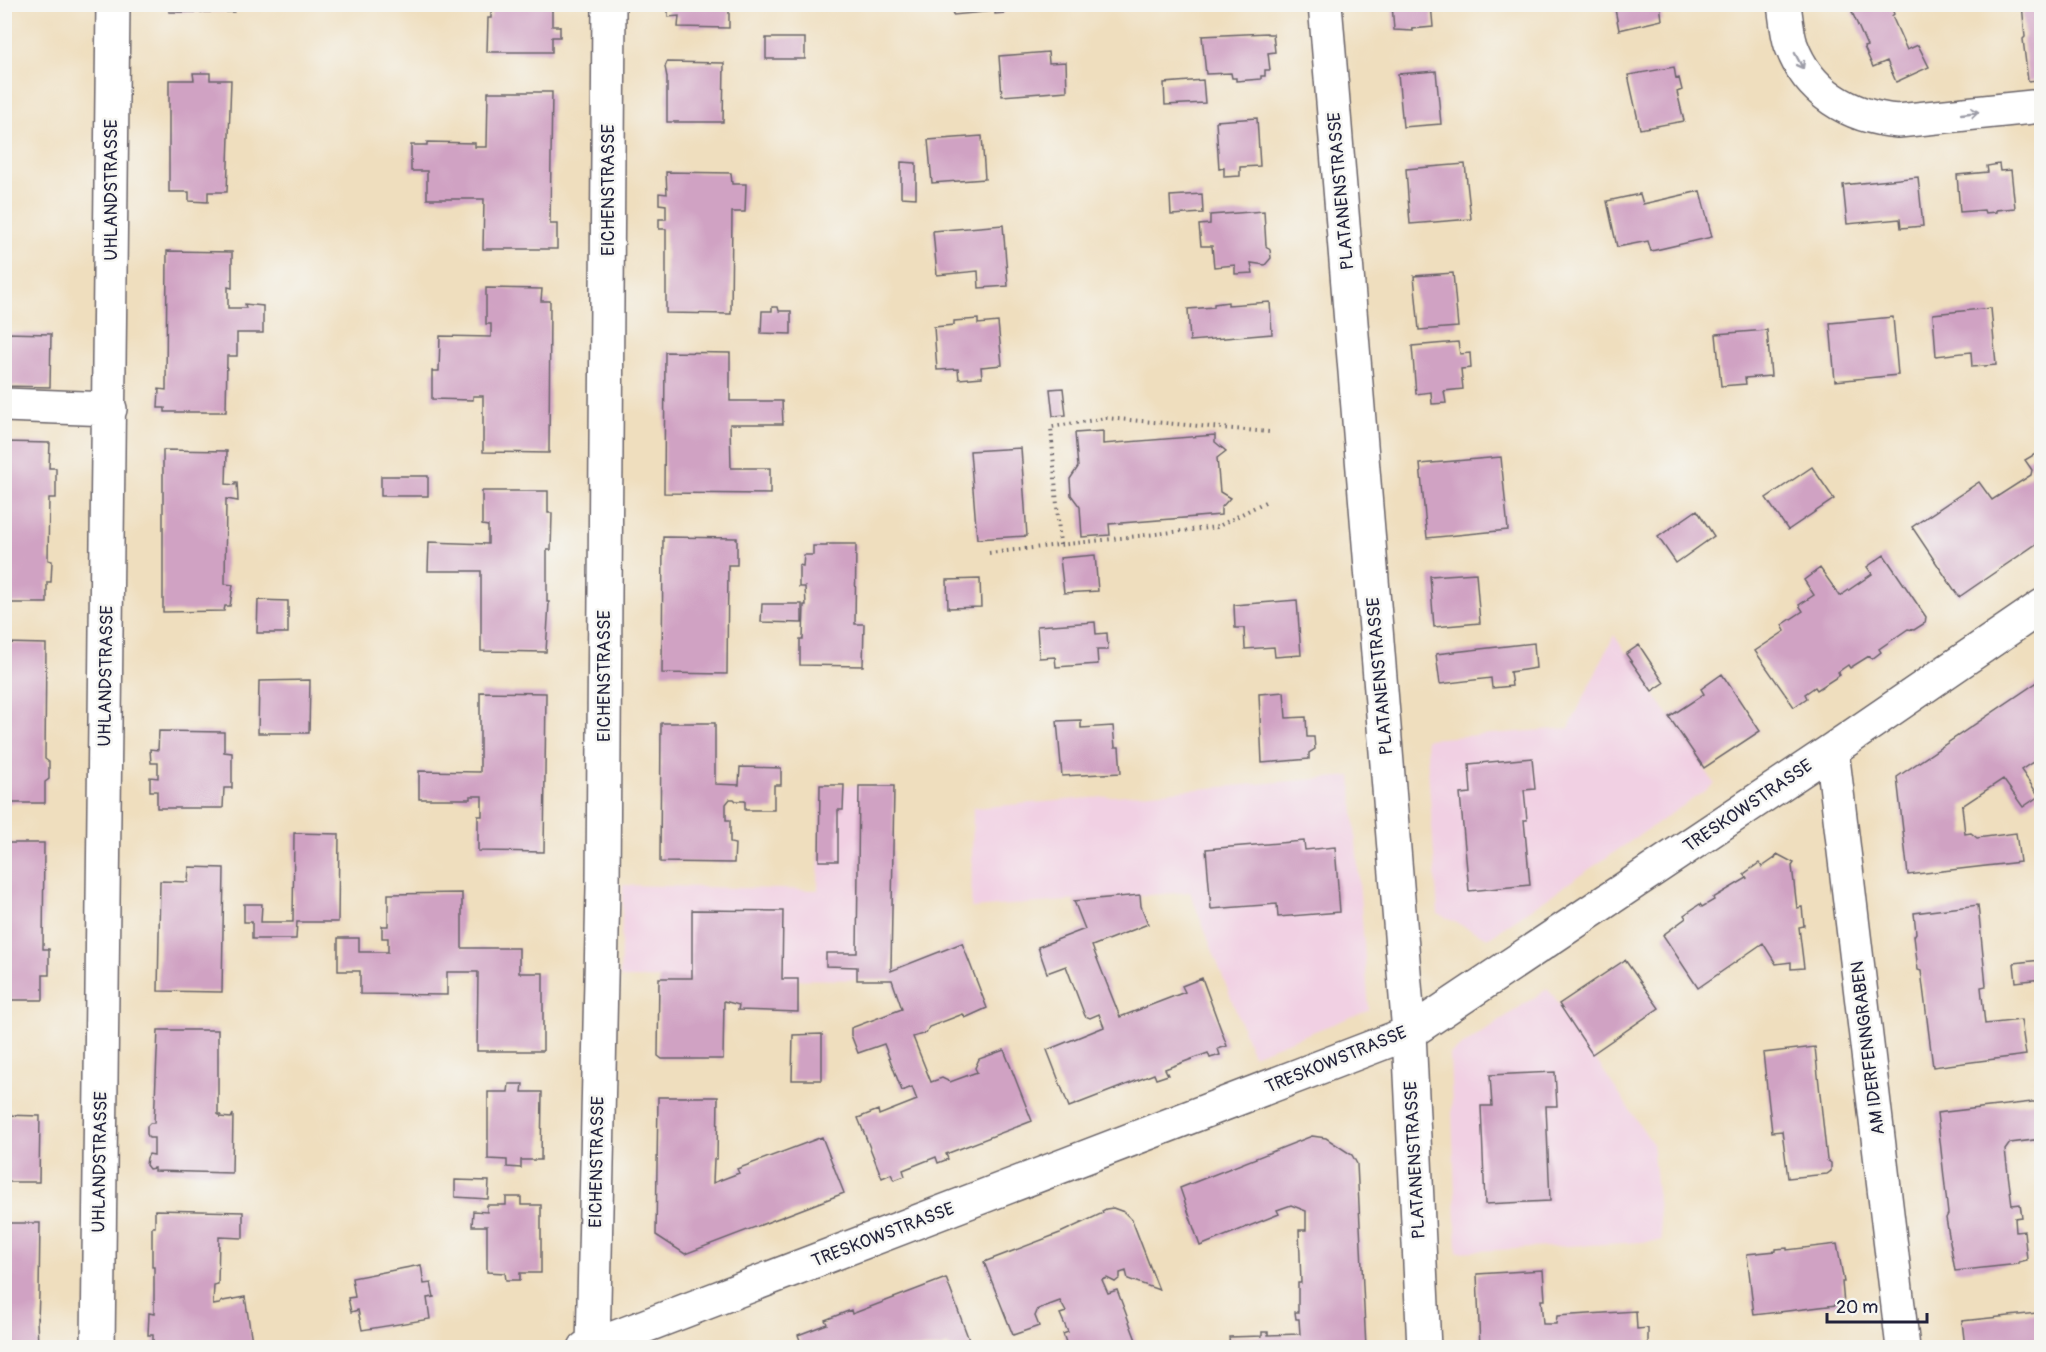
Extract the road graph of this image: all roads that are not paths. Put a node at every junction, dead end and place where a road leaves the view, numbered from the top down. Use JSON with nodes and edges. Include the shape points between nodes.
{"nodes":[{"id":1,"x":113,"y":4,"type":"edge"},
{"id":2,"x":609,"y":4,"type":"edge"},
{"id":3,"x":1325,"y":4,"type":"edge"},
{"id":4,"x":1784,"y":4,"type":"edge"},
{"id":5,"x":2042,"y":106,"type":"edge"},
{"id":6,"x":4,"y":405,"type":"edge"},
{"id":7,"x":110,"y":409,"type":"junction"},
{"id":8,"x":2042,"y":606,"type":"edge"},
{"id":9,"x":1832,"y":750,"type":"junction"},
{"id":10,"x":1409,"y":1033,"type":"junction"},
{"id":11,"x":98,"y":1347,"type":"edge"},
{"id":12,"x":590,"y":1347,"type":"edge"},
{"id":13,"x":1424,"y":1347,"type":"edge"},
{"id":14,"x":1903,"y":1347,"type":"edge"}],
"edges":[{"from":1,"to":7,"type":"street","name":"UHLANDSTRASSE"},
{"from":2,"to":12,"type":"street","name":"EICHENSTRASSE","via":[[603,875]]},
{"from":3,"to":10,"type":"street","name":"PLATANENSTRASSE"},
{"from":4,"to":5,"type":"street","one_way":true,"via":[[1790,43],[1798,62],[1821,91],[1860,114],[1898,121]]},
{"from":6,"to":7,"type":"street"},
{"from":7,"to":11,"type":"street","name":"UHLANDSTRASSE"},
{"from":8,"to":9,"type":"street","name":"TRESKOWSTRASSE"},
{"from":9,"to":10,"type":"street","name":"TRESKOWSTRASSE"},
{"from":9,"to":14,"type":"street","name":"AM IDERFENNGRABEN"},
{"from":10,"to":12,"type":"street","name":"TRESKOWSTRASSE"},
{"from":10,"to":13,"type":"street","name":"PLATANENSTRASSE"}]}
